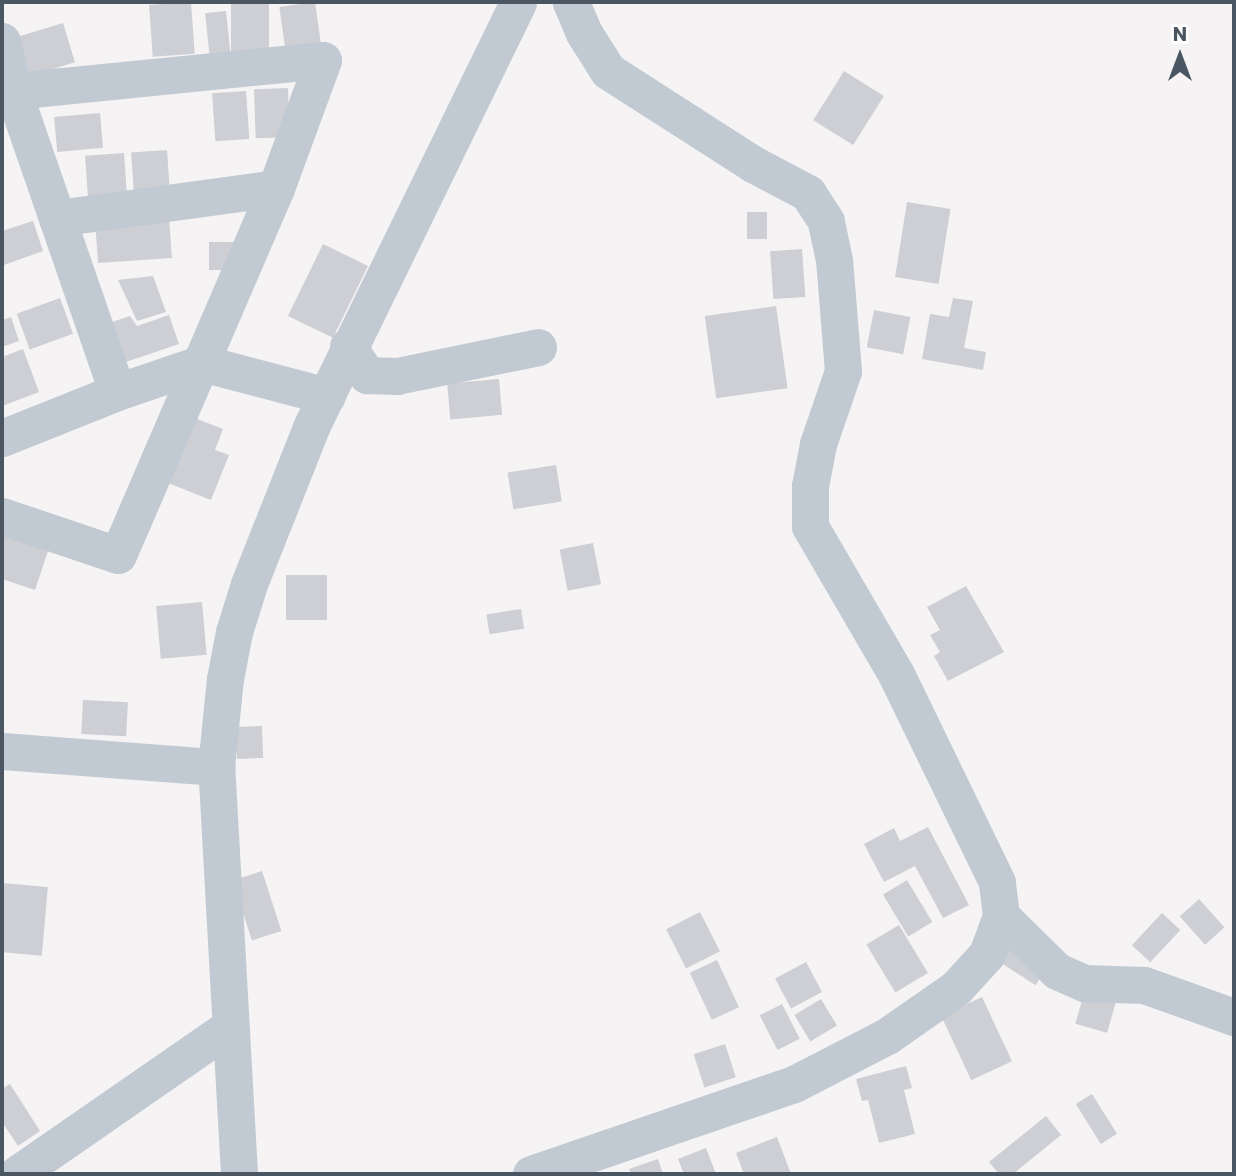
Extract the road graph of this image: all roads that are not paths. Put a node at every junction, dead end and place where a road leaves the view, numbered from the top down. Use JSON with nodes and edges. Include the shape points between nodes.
{"nodes":[{"id":1,"x":518,"y":2,"type":"edge"},
{"id":2,"x":571,"y":2,"type":"edge"},
{"id":3,"x":2,"y":41,"type":"edge"},
{"id":4,"x":13,"y":92,"type":"junction"},
{"id":5,"x":276,"y":188,"type":"junction"},
{"id":6,"x":57,"y":218,"type":"junction"},
{"id":7,"x":348,"y":346,"type":"junction"},
{"id":8,"x":538,"y":347,"type":"dead end"},
{"id":9,"x":202,"y":363,"type":"junction"},
{"id":10,"x":117,"y":392,"type":"junction"},
{"id":11,"x":327,"y":396,"type":"junction"},
{"id":12,"x":2,"y":438,"type":"edge"},
{"id":13,"x":2,"y":516,"type":"edge"},
{"id":14,"x":2,"y":751,"type":"edge"},
{"id":15,"x":216,"y":767,"type":"junction"},
{"id":16,"x":1001,"y":916,"type":"junction"},
{"id":17,"x":1234,"y":1017,"type":"edge"},
{"id":18,"x":229,"y":1027,"type":"junction"},
{"id":19,"x":17,"y":1174,"type":"edge"},
{"id":20,"x":239,"y":1174,"type":"edge"},
{"id":21,"x":531,"y":1174,"type":"edge"}],
"edges":[{"from":1,"to":7,"type":"street"},
{"from":2,"to":16,"type":"street","via":[[608,71],[753,164],[808,193],[826,221],[834,260],[843,371],[814,465],[810,526],[902,686],[997,882]]},
{"from":3,"to":4,"type":"street"},
{"from":4,"to":5,"type":"street","via":[[323,60]]},
{"from":4,"to":6,"type":"street"},
{"from":5,"to":6,"type":"street"},
{"from":5,"to":9,"type":"street"},
{"from":6,"to":10,"type":"street"},
{"from":7,"to":8,"type":"street","via":[[367,375],[397,376]]},
{"from":7,"to":11,"type":"street"},
{"from":9,"to":10,"type":"street"},
{"from":9,"to":11,"type":"street"},
{"from":9,"to":13,"type":"street","via":[[118,555]]},
{"from":10,"to":12,"type":"street"},
{"from":11,"to":15,"type":"street","via":[[249,584],[234,632]]},
{"from":14,"to":15,"type":"street"},
{"from":15,"to":18,"type":"street"},
{"from":16,"to":17,"type":"street","via":[[1057,971],[1084,983],[1144,985]]},
{"from":16,"to":21,"type":"street","via":[[987,954],[956,988],[887,1036],[794,1084]]},
{"from":18,"to":19,"type":"street"},
{"from":18,"to":20,"type":"street"}]}
